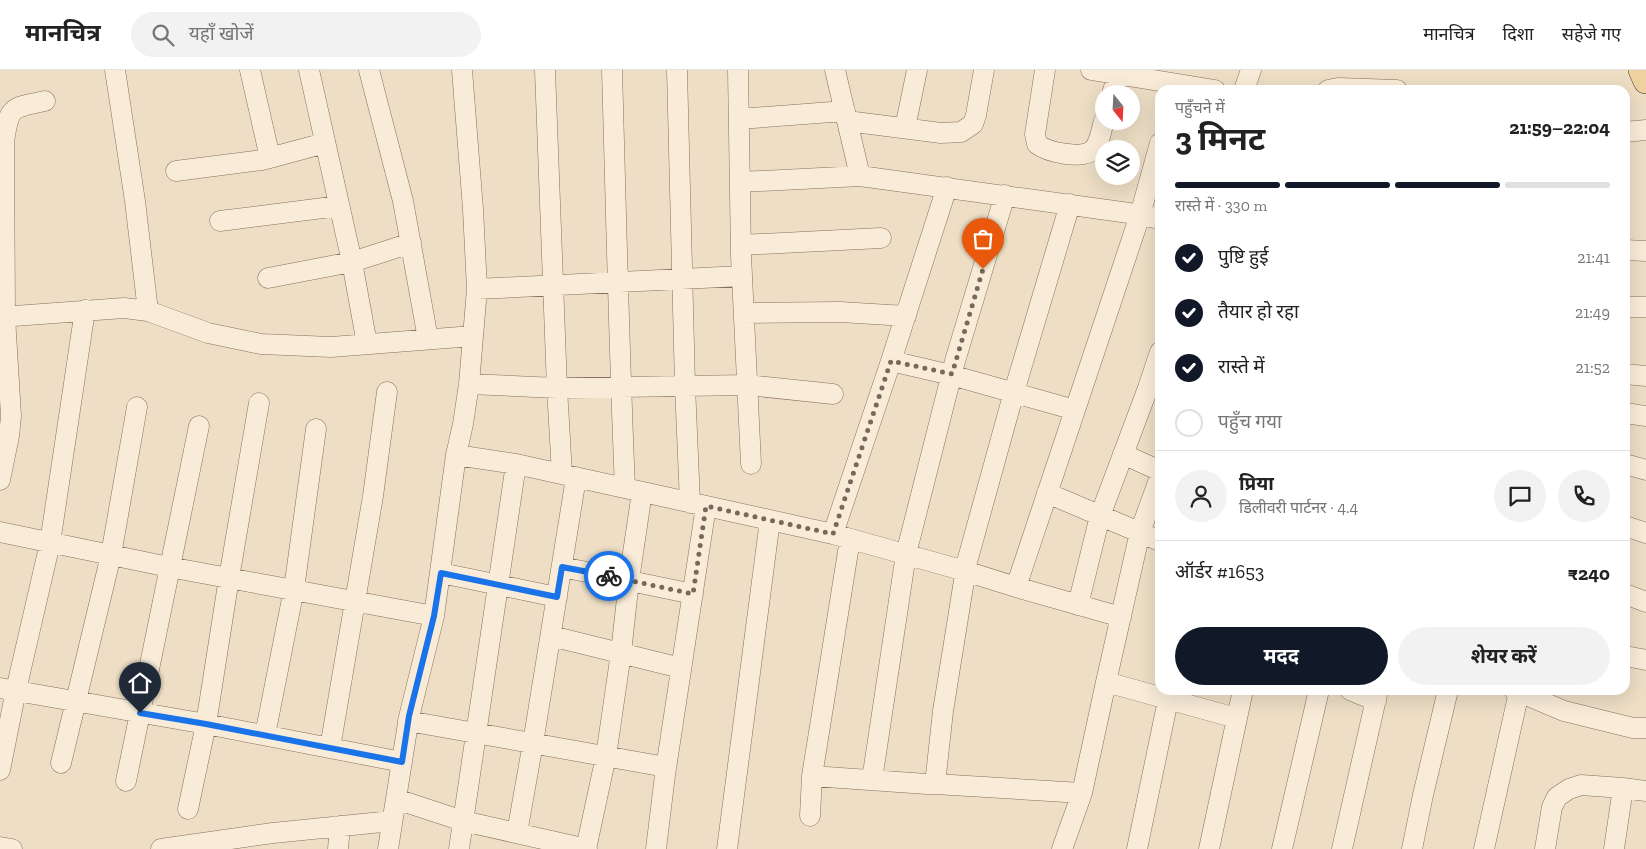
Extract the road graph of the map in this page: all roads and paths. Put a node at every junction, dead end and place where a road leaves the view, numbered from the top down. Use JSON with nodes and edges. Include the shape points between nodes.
{"nodes":[{"id":1,"x":115,"y":70,"type":"edge"},
{"id":2,"x":250,"y":70,"type":"edge"},
{"id":3,"x":309,"y":70,"type":"edge"},
{"id":4,"x":369,"y":70,"type":"edge"},
{"id":5,"x":462,"y":70,"type":"edge"},
{"id":6,"x":545,"y":70,"type":"edge"},
{"id":7,"x":612,"y":70,"type":"edge"},
{"id":8,"x":677,"y":70,"type":"edge"},
{"id":9,"x":738,"y":70,"type":"edge"},
{"id":10,"x":835,"y":70,"type":"edge"},
{"id":11,"x":917,"y":70,"type":"edge"},
{"id":12,"x":984,"y":70,"type":"edge"},
{"id":13,"x":1045,"y":70,"type":"edge"},
{"id":14,"x":1091,"y":70,"type":"edge"},
{"id":15,"x":1251,"y":70,"type":"edge"},
{"id":16,"x":1642,"y":70,"type":"edge"},
{"id":17,"x":1118,"y":74,"type":"junction"},
{"id":18,"x":1646,"y":81,"type":"edge"},
{"id":19,"x":1115,"y":85,"type":"edge"},
{"id":20,"x":1167,"y":85,"type":"edge"},
{"id":21,"x":1246,"y":85,"type":"edge"},
{"id":22,"x":45,"y":101,"type":"dead end"},
{"id":23,"x":846,"y":116,"type":"junction"},
{"id":24,"x":739,"y":119,"type":"junction"},
{"id":25,"x":905,"y":128,"type":"junction"},
{"id":26,"x":1102,"y":130,"type":"edge"},
{"id":27,"x":1646,"y":130,"type":"edge"},
{"id":28,"x":1630,"y":132,"type":"edge"},
{"id":29,"x":325,"y":144,"type":"junction"},
{"id":30,"x":270,"y":158,"type":"junction"},
{"id":31,"x":1155,"y":161,"type":"edge"},
{"id":32,"x":176,"y":171,"type":"dead end"},
{"id":33,"x":860,"y":176,"type":"junction"},
{"id":34,"x":740,"y":182,"type":"junction"},
{"id":35,"x":946,"y":187,"type":"junction"},
{"id":36,"x":1005,"y":195,"type":"junction"},
{"id":37,"x":1070,"y":204,"type":"junction"},
{"id":38,"x":339,"y":206,"type":"junction"},
{"id":39,"x":1140,"y":215,"type":"junction"},
{"id":40,"x":1155,"y":218,"type":"edge"},
{"id":41,"x":220,"y":221,"type":"dead end"},
{"id":42,"x":881,"y":238,"type":"dead end"},
{"id":43,"x":411,"y":243,"type":"junction"},
{"id":44,"x":741,"y":245,"type":"junction"},
{"id":45,"x":1630,"y":250,"type":"edge"},
{"id":46,"x":1646,"y":252,"type":"edge"},
{"id":47,"x":352,"y":262,"type":"junction"},
{"id":48,"x":742,"y":276,"type":"junction"},
{"id":49,"x":268,"y":278,"type":"dead end"},
{"id":50,"x":683,"y":279,"type":"junction"},
{"id":51,"x":619,"y":282,"type":"junction"},
{"id":52,"x":553,"y":285,"type":"junction"},
{"id":53,"x":477,"y":289,"type":"junction"},
{"id":54,"x":1630,"y":307,"type":"edge"},
{"id":55,"x":1646,"y":307,"type":"edge"},
{"id":56,"x":85,"y":310,"type":"junction"},
{"id":57,"x":148,"y":311,"type":"junction"},
{"id":58,"x":744,"y":313,"type":"junction"},
{"id":59,"x":906,"y":316,"type":"junction"},
{"id":60,"x":3,"y":317,"type":"edge"},
{"id":61,"x":473,"y":336,"type":"junction"},
{"id":62,"x":428,"y":340,"type":"junction"},
{"id":63,"x":367,"y":344,"type":"junction"},
{"id":64,"x":891,"y":361,"type":"junction"},
{"id":65,"x":1155,"y":372,"type":"edge"},
{"id":66,"x":952,"y":374,"type":"junction"},
{"id":67,"x":1630,"y":374,"type":"edge"},
{"id":68,"x":1646,"y":376,"type":"edge"},
{"id":69,"x":469,"y":384,"type":"junction"},
{"id":70,"x":747,"y":384,"type":"junction"},
{"id":71,"x":685,"y":386,"type":"junction"},
{"id":72,"x":620,"y":387,"type":"junction"},
{"id":73,"x":557,"y":388,"type":"junction"},
{"id":74,"x":387,"y":392,"type":"dead end"},
{"id":75,"x":1014,"y":392,"type":"junction"},
{"id":76,"x":833,"y":394,"type":"dead end"},
{"id":77,"x":260,"y":403,"type":"dead end"},
{"id":78,"x":137,"y":407,"type":"dead end"},
{"id":79,"x":1075,"y":410,"type":"junction"},
{"id":80,"x":1630,"y":414,"type":"edge"},
{"id":81,"x":1646,"y":416,"type":"edge"},
{"id":82,"x":199,"y":426,"type":"dead end"},
{"id":83,"x":316,"y":429,"type":"dead end"},
{"id":84,"x":456,"y":454,"type":"junction"},
{"id":85,"x":1123,"y":454,"type":"junction"},
{"id":86,"x":516,"y":464,"type":"junction"},
{"id":87,"x":751,"y":464,"type":"dead end"},
{"id":88,"x":1630,"y":465,"type":"edge"},
{"id":89,"x":1155,"y":469,"type":"edge"},
{"id":90,"x":1646,"y":470,"type":"edge"},
{"id":91,"x":569,"y":476,"type":"junction"},
{"id":92,"x":0,"y":480,"type":"edge"},
{"id":93,"x":633,"y":490,"type":"junction"},
{"id":94,"x":1155,"y":491,"type":"edge"},
{"id":95,"x":1047,"y":493,"type":"junction"},
{"id":96,"x":698,"y":504,"type":"junction"},
{"id":97,"x":1100,"y":516,"type":"junction"},
{"id":98,"x":770,"y":520,"type":"junction"},
{"id":99,"x":1630,"y":528,"type":"edge"},
{"id":100,"x":0,"y":532,"type":"edge"},
{"id":101,"x":1140,"y":532,"type":"junction"},
{"id":102,"x":1646,"y":533,"type":"edge"},
{"id":103,"x":842,"y":537,"type":"junction"},
{"id":104,"x":1155,"y":539,"type":"edge"},
{"id":105,"x":50,"y":543,"type":"junction"},
{"id":106,"x":906,"y":554,"type":"junction"},
{"id":107,"x":111,"y":555,"type":"junction"},
{"id":108,"x":169,"y":567,"type":"junction"},
{"id":109,"x":562,"y":567,"type":"junction"},
{"id":110,"x":965,"y":571,"type":"junction"},
{"id":111,"x":441,"y":573,"type":"junction"},
{"id":112,"x":229,"y":578,"type":"junction"},
{"id":113,"x":629,"y":580,"type":"junction"},
{"id":114,"x":498,"y":586,"type":"junction"},
{"id":115,"x":1016,"y":587,"type":"junction"},
{"id":116,"x":294,"y":589,"type":"junction"},
{"id":117,"x":693,"y":594,"type":"junction"},
{"id":118,"x":1630,"y":596,"type":"edge"},
{"id":119,"x":557,"y":597,"type":"junction"},
{"id":120,"x":354,"y":601,"type":"junction"},
{"id":121,"x":1646,"y":602,"type":"edge"},
{"id":122,"x":1078,"y":605,"type":"junction"},
{"id":123,"x":434,"y":616,"type":"junction"},
{"id":124,"x":1121,"y":617,"type":"junction"},
{"id":125,"x":551,"y":636,"type":"junction"},
{"id":126,"x":621,"y":653,"type":"junction"},
{"id":127,"x":1630,"y":657,"type":"edge"},
{"id":128,"x":1646,"y":660,"type":"edge"},
{"id":129,"x":682,"y":668,"type":"junction"},
{"id":130,"x":1106,"y":682,"type":"junction"},
{"id":131,"x":8,"y":689,"type":"edge"},
{"id":132,"x":1242,"y":695,"type":"edge"},
{"id":133,"x":1318,"y":695,"type":"edge"},
{"id":134,"x":1377,"y":695,"type":"edge"},
{"id":135,"x":1447,"y":695,"type":"edge"},
{"id":136,"x":1516,"y":695,"type":"edge"},
{"id":137,"x":1526,"y":695,"type":"edge"},
{"id":138,"x":77,"y":700,"type":"junction"},
{"id":139,"x":1168,"y":700,"type":"junction"},
{"id":140,"x":140,"y":713,"type":"junction"},
{"id":141,"x":1236,"y":718,"type":"junction"},
{"id":142,"x":408,"y":721,"type":"junction"},
{"id":143,"x":206,"y":724,"type":"junction"},
{"id":144,"x":1646,"y":728,"type":"edge"},
{"id":145,"x":476,"y":733,"type":"junction"},
{"id":146,"x":265,"y":735,"type":"junction"},
{"id":147,"x":533,"y":743,"type":"junction"},
{"id":148,"x":330,"y":748,"type":"junction"},
{"id":149,"x":606,"y":756,"type":"junction"},
{"id":150,"x":402,"y":762,"type":"junction"},
{"id":151,"x":61,"y":763,"type":"dead end"},
{"id":152,"x":666,"y":767,"type":"junction"},
{"id":153,"x":0,"y":770,"type":"edge"},
{"id":154,"x":812,"y":776,"type":"junction"},
{"id":155,"x":872,"y":780,"type":"junction"},
{"id":156,"x":126,"y":781,"type":"dead end"},
{"id":157,"x":935,"y":784,"type":"junction"},
{"id":158,"x":1623,"y":788,"type":"junction"},
{"id":159,"x":1646,"y":792,"type":"edge"},
{"id":160,"x":1082,"y":793,"type":"junction"},
{"id":161,"x":396,"y":799,"type":"junction"},
{"id":162,"x":188,"y":809,"type":"dead end"},
{"id":163,"x":810,"y":816,"type":"dead end"},
{"id":164,"x":392,"y":821,"type":"junction"},
{"id":165,"x":463,"y":821,"type":"junction"},
{"id":166,"x":340,"y":826,"type":"junction"},
{"id":167,"x":517,"y":833,"type":"junction"},
{"id":168,"x":197,"y":846,"type":"edge"},
{"id":169,"x":0,"y":847,"type":"edge"},
{"id":170,"x":12,"y":849,"type":"edge"},
{"id":171,"x":161,"y":849,"type":"edge"},
{"id":172,"x":338,"y":849,"type":"edge"},
{"id":173,"x":388,"y":849,"type":"edge"},
{"id":174,"x":459,"y":849,"type":"edge"},
{"id":175,"x":587,"y":849,"type":"edge"},
{"id":176,"x":656,"y":849,"type":"edge"},
{"id":177,"x":728,"y":849,"type":"edge"},
{"id":178,"x":1062,"y":849,"type":"edge"},
{"id":179,"x":1137,"y":849,"type":"edge"},
{"id":180,"x":1209,"y":849,"type":"edge"},
{"id":181,"x":1282,"y":849,"type":"edge"},
{"id":182,"x":1342,"y":849,"type":"edge"},
{"id":183,"x":1412,"y":849,"type":"edge"},
{"id":184,"x":1484,"y":849,"type":"edge"},
{"id":185,"x":1545,"y":849,"type":"edge"},
{"id":186,"x":1614,"y":849,"type":"edge"}],
"edges":[{"from":1,"to":57,"type":"street"},
{"from":2,"to":30,"type":"street"},
{"from":3,"to":29,"type":"street"},
{"from":4,"to":43,"type":"street"},
{"from":5,"to":53,"type":"street"},
{"from":6,"to":52,"type":"street"},
{"from":7,"to":51,"type":"street"},
{"from":8,"to":50,"type":"street"},
{"from":9,"to":24,"type":"street"},
{"from":10,"to":23,"type":"street"},
{"from":11,"to":25,"type":"street"},
{"from":12,"to":25,"type":"street","via":[[976,115],[967,129],[941,133]]},
{"from":13,"to":26,"type":"street","via":[[1035,134],[1037,144],[1056,153],[1080,155],[1094,149]]},
{"from":14,"to":17,"type":"street"},
{"from":15,"to":21,"type":"street"},
{"from":16,"to":18,"type":"main road"},
{"from":17,"to":19,"type":"street"},
{"from":17,"to":20,"type":"street"},
{"from":22,"to":60,"type":"street","via":[[19,107],[7,119],[4,142]]},
{"from":23,"to":24,"type":"street"},
{"from":23,"to":25,"type":"street"},
{"from":23,"to":33,"type":"street"},
{"from":24,"to":34,"type":"street"},
{"from":27,"to":28,"type":"street"},
{"from":29,"to":30,"type":"street"},
{"from":29,"to":38,"type":"street"},
{"from":30,"to":32,"type":"street"},
{"from":31,"to":39,"type":"street"},
{"from":33,"to":34,"type":"street"},
{"from":33,"to":35,"type":"street"},
{"from":34,"to":44,"type":"street"},
{"from":35,"to":36,"type":"street"},
{"from":35,"to":59,"type":"street"},
{"from":36,"to":37,"type":"street"},
{"from":36,"to":66,"type":"street"},
{"from":37,"to":39,"type":"street"},
{"from":37,"to":75,"type":"street"},
{"from":38,"to":41,"type":"street"},
{"from":38,"to":47,"type":"street"},
{"from":39,"to":40,"type":"street"},
{"from":39,"to":79,"type":"street"},
{"from":42,"to":44,"type":"street"},
{"from":43,"to":47,"type":"street"},
{"from":43,"to":62,"type":"street"},
{"from":44,"to":48,"type":"street"},
{"from":45,"to":46,"type":"street"},
{"from":47,"to":49,"type":"street"},
{"from":47,"to":63,"type":"street"},
{"from":48,"to":50,"type":"street"},
{"from":48,"to":58,"type":"street"},
{"from":50,"to":51,"type":"street"},
{"from":50,"to":71,"type":"street"},
{"from":51,"to":52,"type":"street"},
{"from":51,"to":72,"type":"street"},
{"from":52,"to":53,"type":"street"},
{"from":52,"to":73,"type":"street"},
{"from":53,"to":61,"type":"street"},
{"from":54,"to":55,"type":"street"},
{"from":56,"to":57,"type":"street","via":[[124,308]]},
{"from":56,"to":60,"type":"street"},
{"from":56,"to":105,"type":"street"},
{"from":57,"to":63,"type":"street","via":[[208,333],[261,344],[331,347]]},
{"from":58,"to":59,"type":"street","via":[[840,312]]},
{"from":58,"to":70,"type":"street"},
{"from":59,"to":64,"type":"street"},
{"from":60,"to":92,"type":"street","via":[[11,416]]},
{"from":61,"to":62,"type":"street"},
{"from":61,"to":69,"type":"street"},
{"from":62,"to":63,"type":"street"},
{"from":64,"to":66,"type":"street"},
{"from":64,"to":103,"type":"street"},
{"from":65,"to":85,"type":"street"},
{"from":66,"to":75,"type":"street"},
{"from":66,"to":106,"type":"street"},
{"from":67,"to":68,"type":"street"},
{"from":69,"to":73,"type":"street"},
{"from":69,"to":84,"type":"street"},
{"from":70,"to":71,"type":"street"},
{"from":70,"to":76,"type":"street"},
{"from":70,"to":87,"type":"street"},
{"from":71,"to":72,"type":"street"},
{"from":71,"to":96,"type":"street"},
{"from":72,"to":73,"type":"street"},
{"from":72,"to":93,"type":"street"},
{"from":73,"to":91,"type":"street"},
{"from":74,"to":120,"type":"street"},
{"from":75,"to":79,"type":"street"},
{"from":75,"to":110,"type":"street"},
{"from":77,"to":112,"type":"street"},
{"from":78,"to":107,"type":"street"},
{"from":79,"to":95,"type":"street"},
{"from":80,"to":81,"type":"street"},
{"from":82,"to":108,"type":"street"},
{"from":83,"to":116,"type":"street"},
{"from":84,"to":86,"type":"street"},
{"from":84,"to":111,"type":"street"},
{"from":85,"to":89,"type":"street"},
{"from":85,"to":97,"type":"street"},
{"from":86,"to":91,"type":"street"},
{"from":86,"to":114,"type":"street"},
{"from":88,"to":90,"type":"street"},
{"from":91,"to":93,"type":"street"},
{"from":91,"to":109,"type":"street"},
{"from":93,"to":96,"type":"street"},
{"from":93,"to":113,"type":"street"},
{"from":94,"to":101,"type":"street"},
{"from":95,"to":97,"type":"street"},
{"from":95,"to":115,"type":"street"},
{"from":96,"to":98,"type":"street"},
{"from":96,"to":117,"type":"street"},
{"from":97,"to":101,"type":"street"},
{"from":97,"to":122,"type":"street"},
{"from":98,"to":103,"type":"street"},
{"from":98,"to":177,"type":"street"},
{"from":99,"to":102,"type":"street"},
{"from":100,"to":105,"type":"street"},
{"from":101,"to":104,"type":"street"},
{"from":101,"to":124,"type":"street"},
{"from":103,"to":106,"type":"street"},
{"from":103,"to":154,"type":"street"},
{"from":105,"to":107,"type":"street"},
{"from":105,"to":131,"type":"street"},
{"from":106,"to":110,"type":"street"},
{"from":106,"to":155,"type":"street"},
{"from":107,"to":108,"type":"street"},
{"from":107,"to":138,"type":"street"},
{"from":108,"to":112,"type":"street"},
{"from":108,"to":140,"type":"street"},
{"from":109,"to":113,"type":"street"},
{"from":109,"to":119,"type":"street"},
{"from":110,"to":115,"type":"street"},
{"from":110,"to":157,"type":"street"},
{"from":111,"to":114,"type":"street"},
{"from":111,"to":123,"type":"street"},
{"from":112,"to":116,"type":"street"},
{"from":112,"to":143,"type":"street"},
{"from":113,"to":117,"type":"street"},
{"from":113,"to":126,"type":"street"},
{"from":114,"to":119,"type":"street"},
{"from":114,"to":145,"type":"street"},
{"from":115,"to":122,"type":"street"},
{"from":116,"to":120,"type":"street"},
{"from":116,"to":146,"type":"street"},
{"from":117,"to":129,"type":"street"},
{"from":118,"to":121,"type":"street"},
{"from":119,"to":125,"type":"street"},
{"from":120,"to":123,"type":"street"},
{"from":120,"to":148,"type":"street"},
{"from":122,"to":124,"type":"street"},
{"from":123,"to":142,"type":"street"},
{"from":124,"to":130,"type":"street"},
{"from":125,"to":126,"type":"street"},
{"from":125,"to":147,"type":"street"},
{"from":126,"to":129,"type":"street"},
{"from":126,"to":149,"type":"street"},
{"from":127,"to":128,"type":"street"},
{"from":129,"to":152,"type":"street"},
{"from":130,"to":139,"type":"street"},
{"from":130,"to":160,"type":"street"},
{"from":131,"to":138,"type":"street"},
{"from":131,"to":153,"type":"street"},
{"from":132,"to":141,"type":"street"},
{"from":133,"to":181,"type":"street"},
{"from":134,"to":182,"type":"street"},
{"from":135,"to":183,"type":"street"},
{"from":136,"to":184,"type":"street"},
{"from":137,"to":144,"type":"street","via":[[1564,711],[1633,728]]},
{"from":138,"to":140,"type":"street"},
{"from":138,"to":151,"type":"street"},
{"from":139,"to":141,"type":"street"},
{"from":139,"to":179,"type":"street"},
{"from":140,"to":143,"type":"street"},
{"from":140,"to":156,"type":"street"},
{"from":141,"to":180,"type":"street"},
{"from":142,"to":145,"type":"street"},
{"from":142,"to":150,"type":"street"},
{"from":143,"to":146,"type":"street"},
{"from":143,"to":162,"type":"street"},
{"from":145,"to":147,"type":"street"},
{"from":145,"to":165,"type":"street"},
{"from":146,"to":148,"type":"street"},
{"from":147,"to":149,"type":"street"},
{"from":147,"to":167,"type":"street"},
{"from":148,"to":150,"type":"street"},
{"from":149,"to":152,"type":"street"},
{"from":149,"to":175,"type":"street"},
{"from":150,"to":161,"type":"street"},
{"from":152,"to":176,"type":"street"},
{"from":154,"to":155,"type":"street"},
{"from":154,"to":163,"type":"street"},
{"from":155,"to":157,"type":"street"},
{"from":157,"to":160,"type":"street"},
{"from":158,"to":159,"type":"street"},
{"from":158,"to":185,"type":"street","via":[[1581,785],[1557,796]]},
{"from":158,"to":186,"type":"street"},
{"from":160,"to":178,"type":"street"},
{"from":161,"to":164,"type":"street"},
{"from":161,"to":165,"type":"street"},
{"from":164,"to":166,"type":"street"},
{"from":164,"to":173,"type":"street"},
{"from":165,"to":167,"type":"street"},
{"from":165,"to":174,"type":"street"},
{"from":166,"to":168,"type":"street"},
{"from":166,"to":172,"type":"street"},
{"from":167,"to":175,"type":"street"},
{"from":168,"to":171,"type":"street"},
{"from":169,"to":170,"type":"street"}]}
